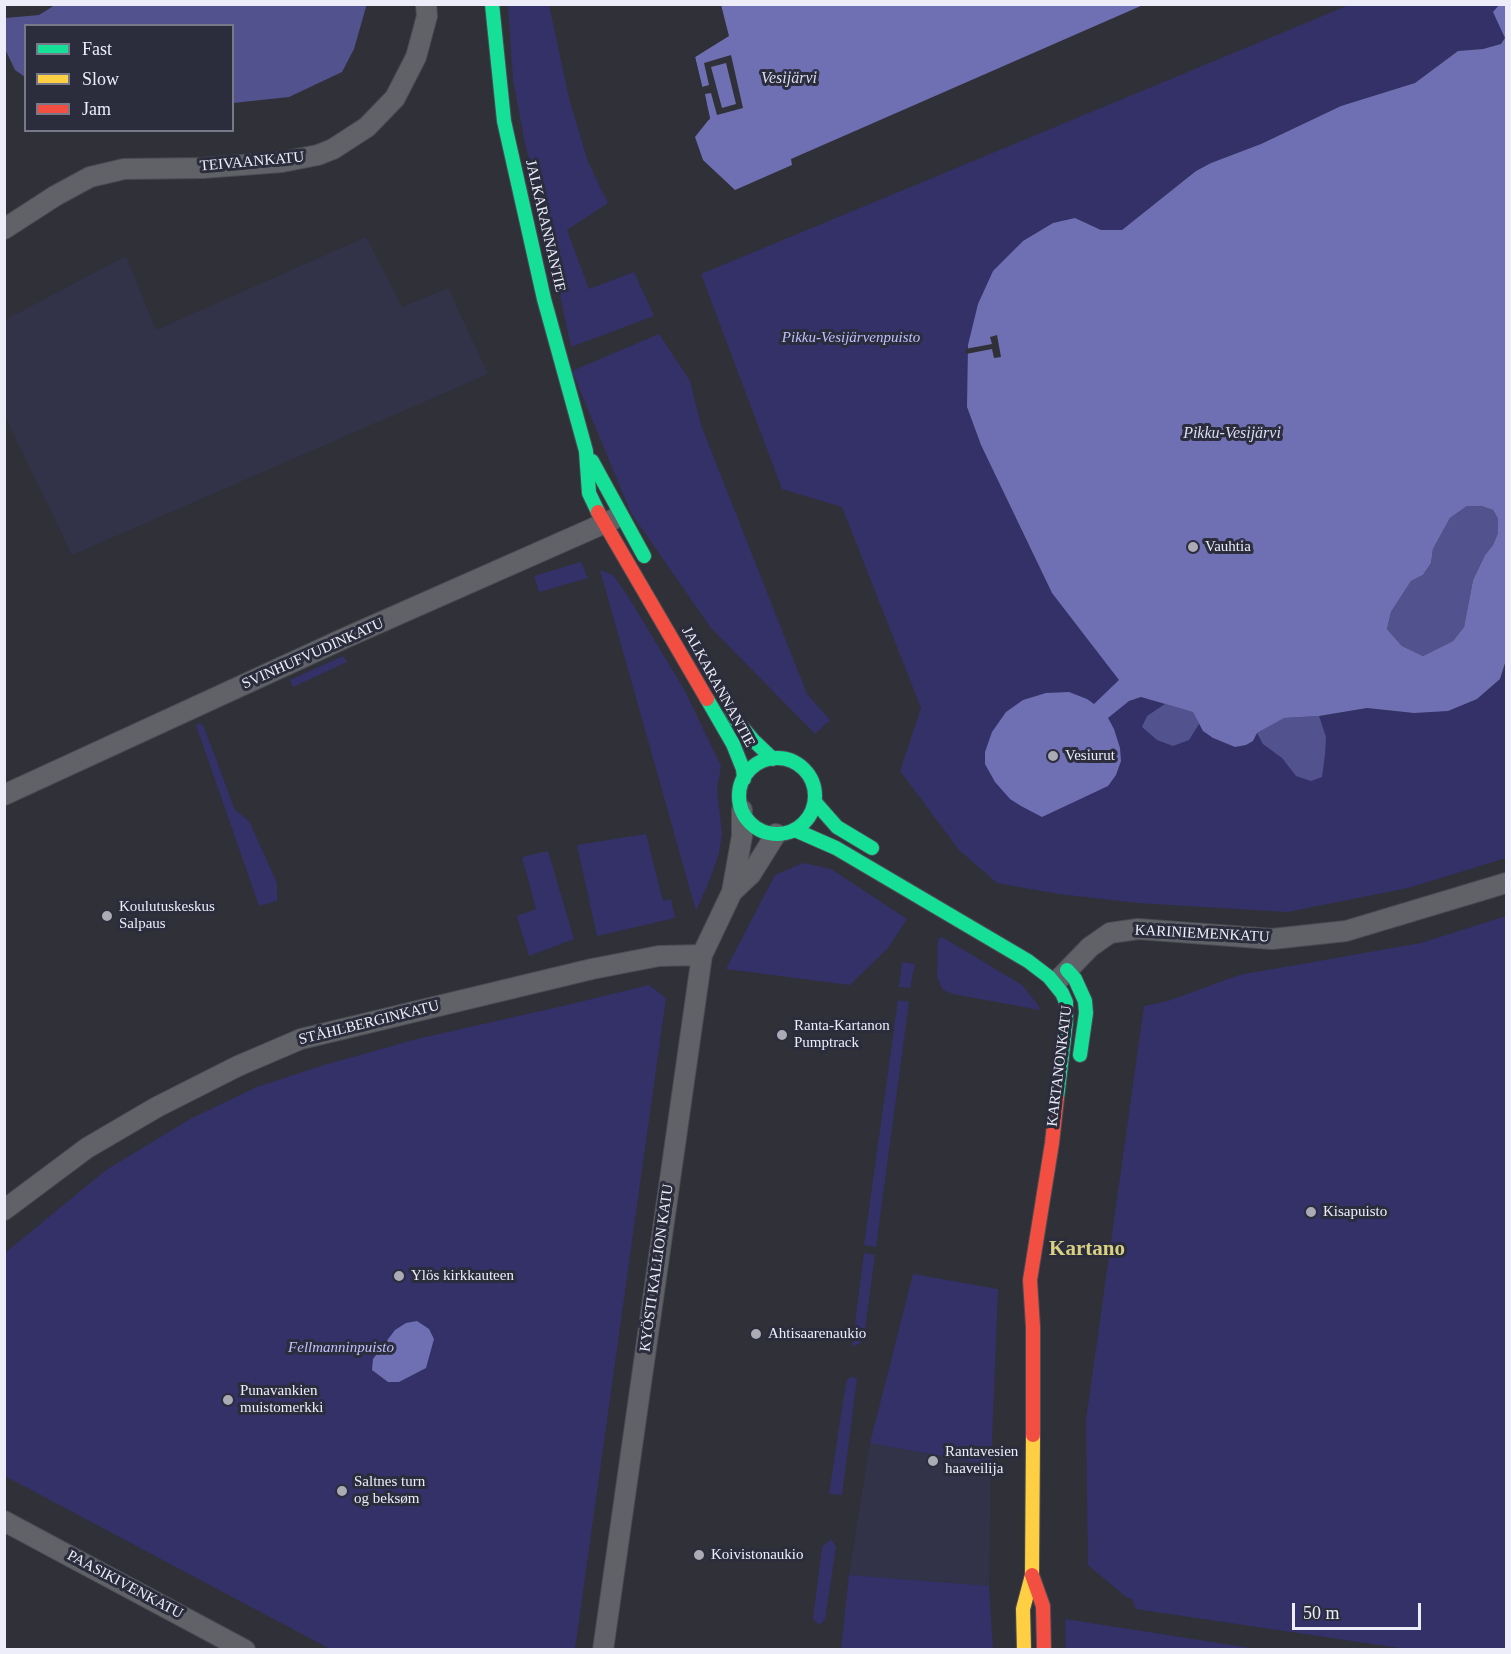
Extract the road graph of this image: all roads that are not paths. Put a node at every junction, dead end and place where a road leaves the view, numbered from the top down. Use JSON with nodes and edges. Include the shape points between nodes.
{"nodes":[{"id":1,"x":426,"y":4,"type":"edge"},
{"id":2,"x":492,"y":4,"type":"edge"},
{"id":3,"x":4,"y":229,"type":"edge"},
{"id":4,"x":586,"y":451,"type":"junction"},
{"id":5,"x":613,"y":520,"type":"junction"},
{"id":6,"x":653,"y":571,"type":"dead end"},
{"id":7,"x":725,"y":700,"type":"dead end"},
{"id":8,"x":773,"y":759,"type":"junction"},
{"id":9,"x":744,"y":779,"type":"junction"},
{"id":10,"x":4,"y":795,"type":"edge"},
{"id":11,"x":815,"y":802,"type":"junction"},
{"id":12,"x":742,"y":810,"type":"junction"},
{"id":13,"x":785,"y":832,"type":"junction"},
{"id":14,"x":888,"y":858,"type":"dead end"},
{"id":15,"x":1506,"y":883,"type":"edge"},
{"id":16,"x":732,"y":892,"type":"junction"},
{"id":17,"x":702,"y":955,"type":"junction"},
{"id":18,"x":1059,"y":970,"type":"junction"},
{"id":19,"x":1078,"y":1068,"type":"dead end"},
{"id":20,"x":4,"y":1210,"type":"edge"},
{"id":21,"x":1045,"y":1294,"type":"dead end"},
{"id":22,"x":1034,"y":1327,"type":"junction"},
{"id":23,"x":4,"y":1521,"type":"edge"},
{"id":24,"x":1032,"y":1575,"type":"junction"},
{"id":25,"x":245,"y":1650,"type":"edge"},
{"id":26,"x":603,"y":1650,"type":"edge"},
{"id":27,"x":1024,"y":1650,"type":"edge"},
{"id":28,"x":1044,"y":1650,"type":"edge"}],
"edges":[{"from":1,"to":3,"type":"street","name":"TEIVAANKATU","via":[[427,16],[416,57],[394,98],[367,128],[333,149],[282,162],[124,169],[90,177]]},
{"from":2,"to":4,"type":"main road","name":"JALKARANNANTIE","via":[[504,121],[544,298]]},
{"from":4,"to":5,"type":"main road","name":"JALKARANNANTIE"},
{"from":4,"to":5,"type":"main road","name":"JALKARANNANTIE","via":[[590,493]]},
{"from":5,"to":6,"type":"main road","name":"JALKARANNANTIE"},
{"from":5,"to":9,"type":"main road","name":"JALKARANNANTIE","via":[[637,576],[733,744]]},
{"from":5,"to":10,"type":"street","name":"SVINHUFVUDINKATU"},
{"from":7,"to":8,"type":"main road","name":"JALKARANNANTIE","via":[[736,720]]},
{"from":8,"to":9,"type":"main road","via":[[761,762]]},
{"from":8,"to":11,"type":"main road","via":[[794,762],[802,768],[815,790]]},
{"from":9,"to":12,"type":"main road","via":[[740,789]]},
{"from":11,"to":13,"type":"main road","via":[[808,819]]},
{"from":11,"to":14,"type":"main road","via":[[837,827]]},
{"from":12,"to":13,"type":"main road","via":[[755,827],[765,832]]},
{"from":12,"to":16,"type":"street","name":"KYÖSTI KALLION KATU","via":[[742,836]]},
{"from":13,"to":16,"type":"street","name":"KYÖSTI KALLION KATU"},
{"from":13,"to":18,"type":"main road","name":"KARTANONKATU","via":[[836,848],[1044,971]]},
{"from":15,"to":18,"type":"street","name":"KARINIEMENKATU","via":[[1346,931],[1272,939],[1138,929],[1110,933]]},
{"from":16,"to":17,"type":"street","name":"KYÖSTI KALLION KATU"},
{"from":17,"to":20,"type":"street","name":"STÅHLBERGINKATU","via":[[659,957],[592,969],[301,1038],[157,1107],[87,1148]]},
{"from":17,"to":26,"type":"street","name":"KYÖSTI KALLION KATU"},
{"from":18,"to":19,"type":"main road","name":"KARTANONKATU","via":[[1081,989],[1085,1001]]},
{"from":18,"to":22,"type":"main road","name":"KARTANONKATU","via":[[1067,1010],[1052,1143],[1030,1280]]},
{"from":21,"to":22,"type":"main road","name":"KARTANONKATU"},
{"from":22,"to":24,"type":"main road","name":"KARTANONKATU"},
{"from":23,"to":25,"type":"street","name":"PAASIKIVENKATU"},
{"from":24,"to":27,"type":"main road","name":"KARTANONKATU","via":[[1023,1609]]},
{"from":24,"to":28,"type":"main road","name":"KARTANONKATU","via":[[1043,1606]]}]}
